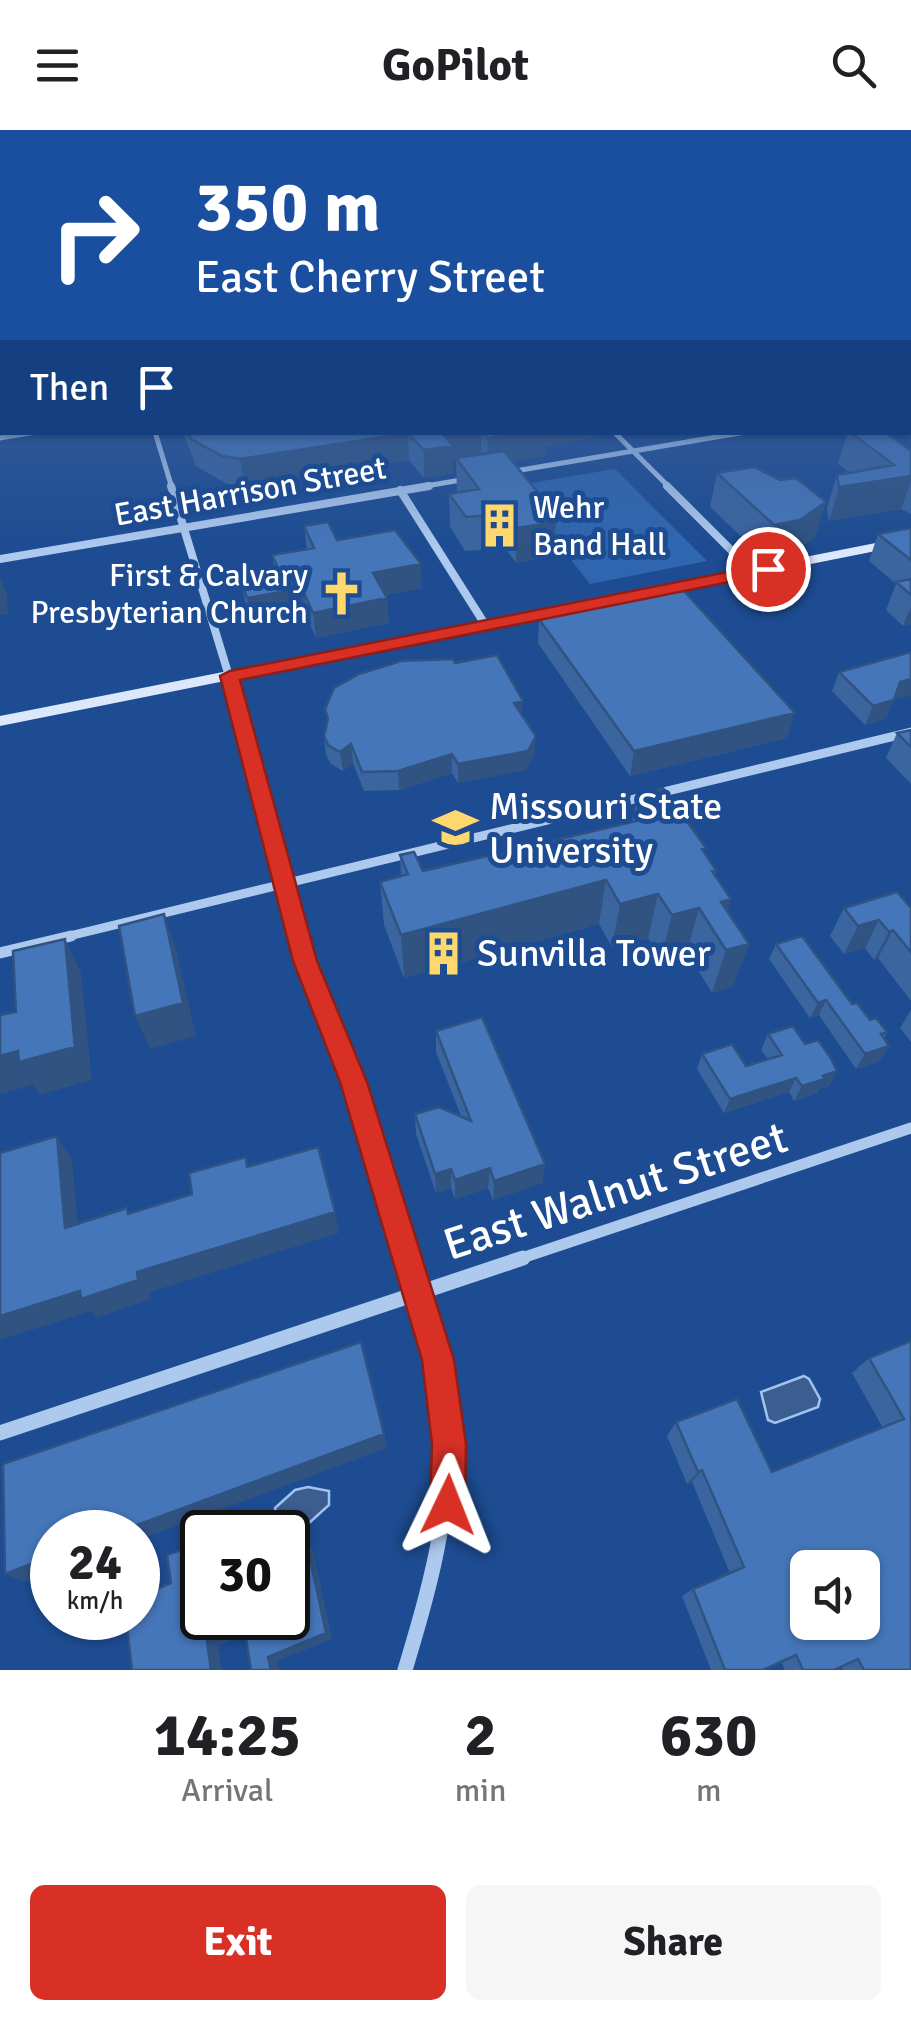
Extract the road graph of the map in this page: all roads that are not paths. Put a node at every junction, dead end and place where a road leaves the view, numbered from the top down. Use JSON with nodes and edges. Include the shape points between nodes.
{"nodes":[{"id":1,"x":157,"y":435,"type":"edge"},
{"id":2,"x":617,"y":435,"type":"edge"},
{"id":3,"x":729,"y":435,"type":"edge"},
{"id":4,"x":633,"y":452,"type":"junction"},
{"id":5,"x":494,"y":474,"type":"edge"},
{"id":6,"x":476,"y":477,"type":"edge"},
{"id":7,"x":400,"y":490,"type":"junction"},
{"id":8,"x":184,"y":529,"type":"junction"},
{"id":9,"x":911,"y":540,"type":"edge"},
{"id":10,"x":0,"y":558,"type":"edge"},
{"id":11,"x":753,"y":572,"type":"junction"},
{"id":12,"x":486,"y":626,"type":"junction"},
{"id":13,"x":230,"y":676,"type":"junction"},
{"id":14,"x":0,"y":721,"type":"edge"},
{"id":15,"x":911,"y":732,"type":"edge"},
{"id":16,"x":284,"y":885,"type":"junction"},
{"id":17,"x":0,"y":953,"type":"edge"},
{"id":18,"x":911,"y":1128,"type":"edge"},
{"id":19,"x":418,"y":1293,"type":"junction"},
{"id":20,"x":0,"y":1434,"type":"edge"},
{"id":21,"x":405,"y":1670,"type":"edge"}],
"edges":[{"from":1,"to":8,"type":"street"},
{"from":2,"to":4,"type":"street"},
{"from":3,"to":4,"type":"street"},
{"from":4,"to":5,"type":"street"},
{"from":4,"to":11,"type":"street"},
{"from":6,"to":7,"type":"street","name":"East Harrison Street"},
{"from":7,"to":8,"type":"street","name":"East Harrison Street"},
{"from":7,"to":12,"type":"street"},
{"from":8,"to":10,"type":"street","name":"East Harrison Street"},
{"from":8,"to":13,"type":"street"},
{"from":9,"to":11,"type":"street"},
{"from":11,"to":12,"type":"street"},
{"from":12,"to":13,"type":"street"},
{"from":13,"to":14,"type":"street"},
{"from":13,"to":16,"type":"street"},
{"from":15,"to":16,"type":"street"},
{"from":16,"to":17,"type":"street"},
{"from":16,"to":19,"type":"street","via":[[319,1003],[354,1082]]},
{"from":18,"to":19,"type":"street","name":"East Walnut Street"},
{"from":19,"to":20,"type":"street","name":"East Walnut Street"},
{"from":19,"to":21,"type":"street","via":[[443,1387],[449,1474],[436,1566]]}]}
